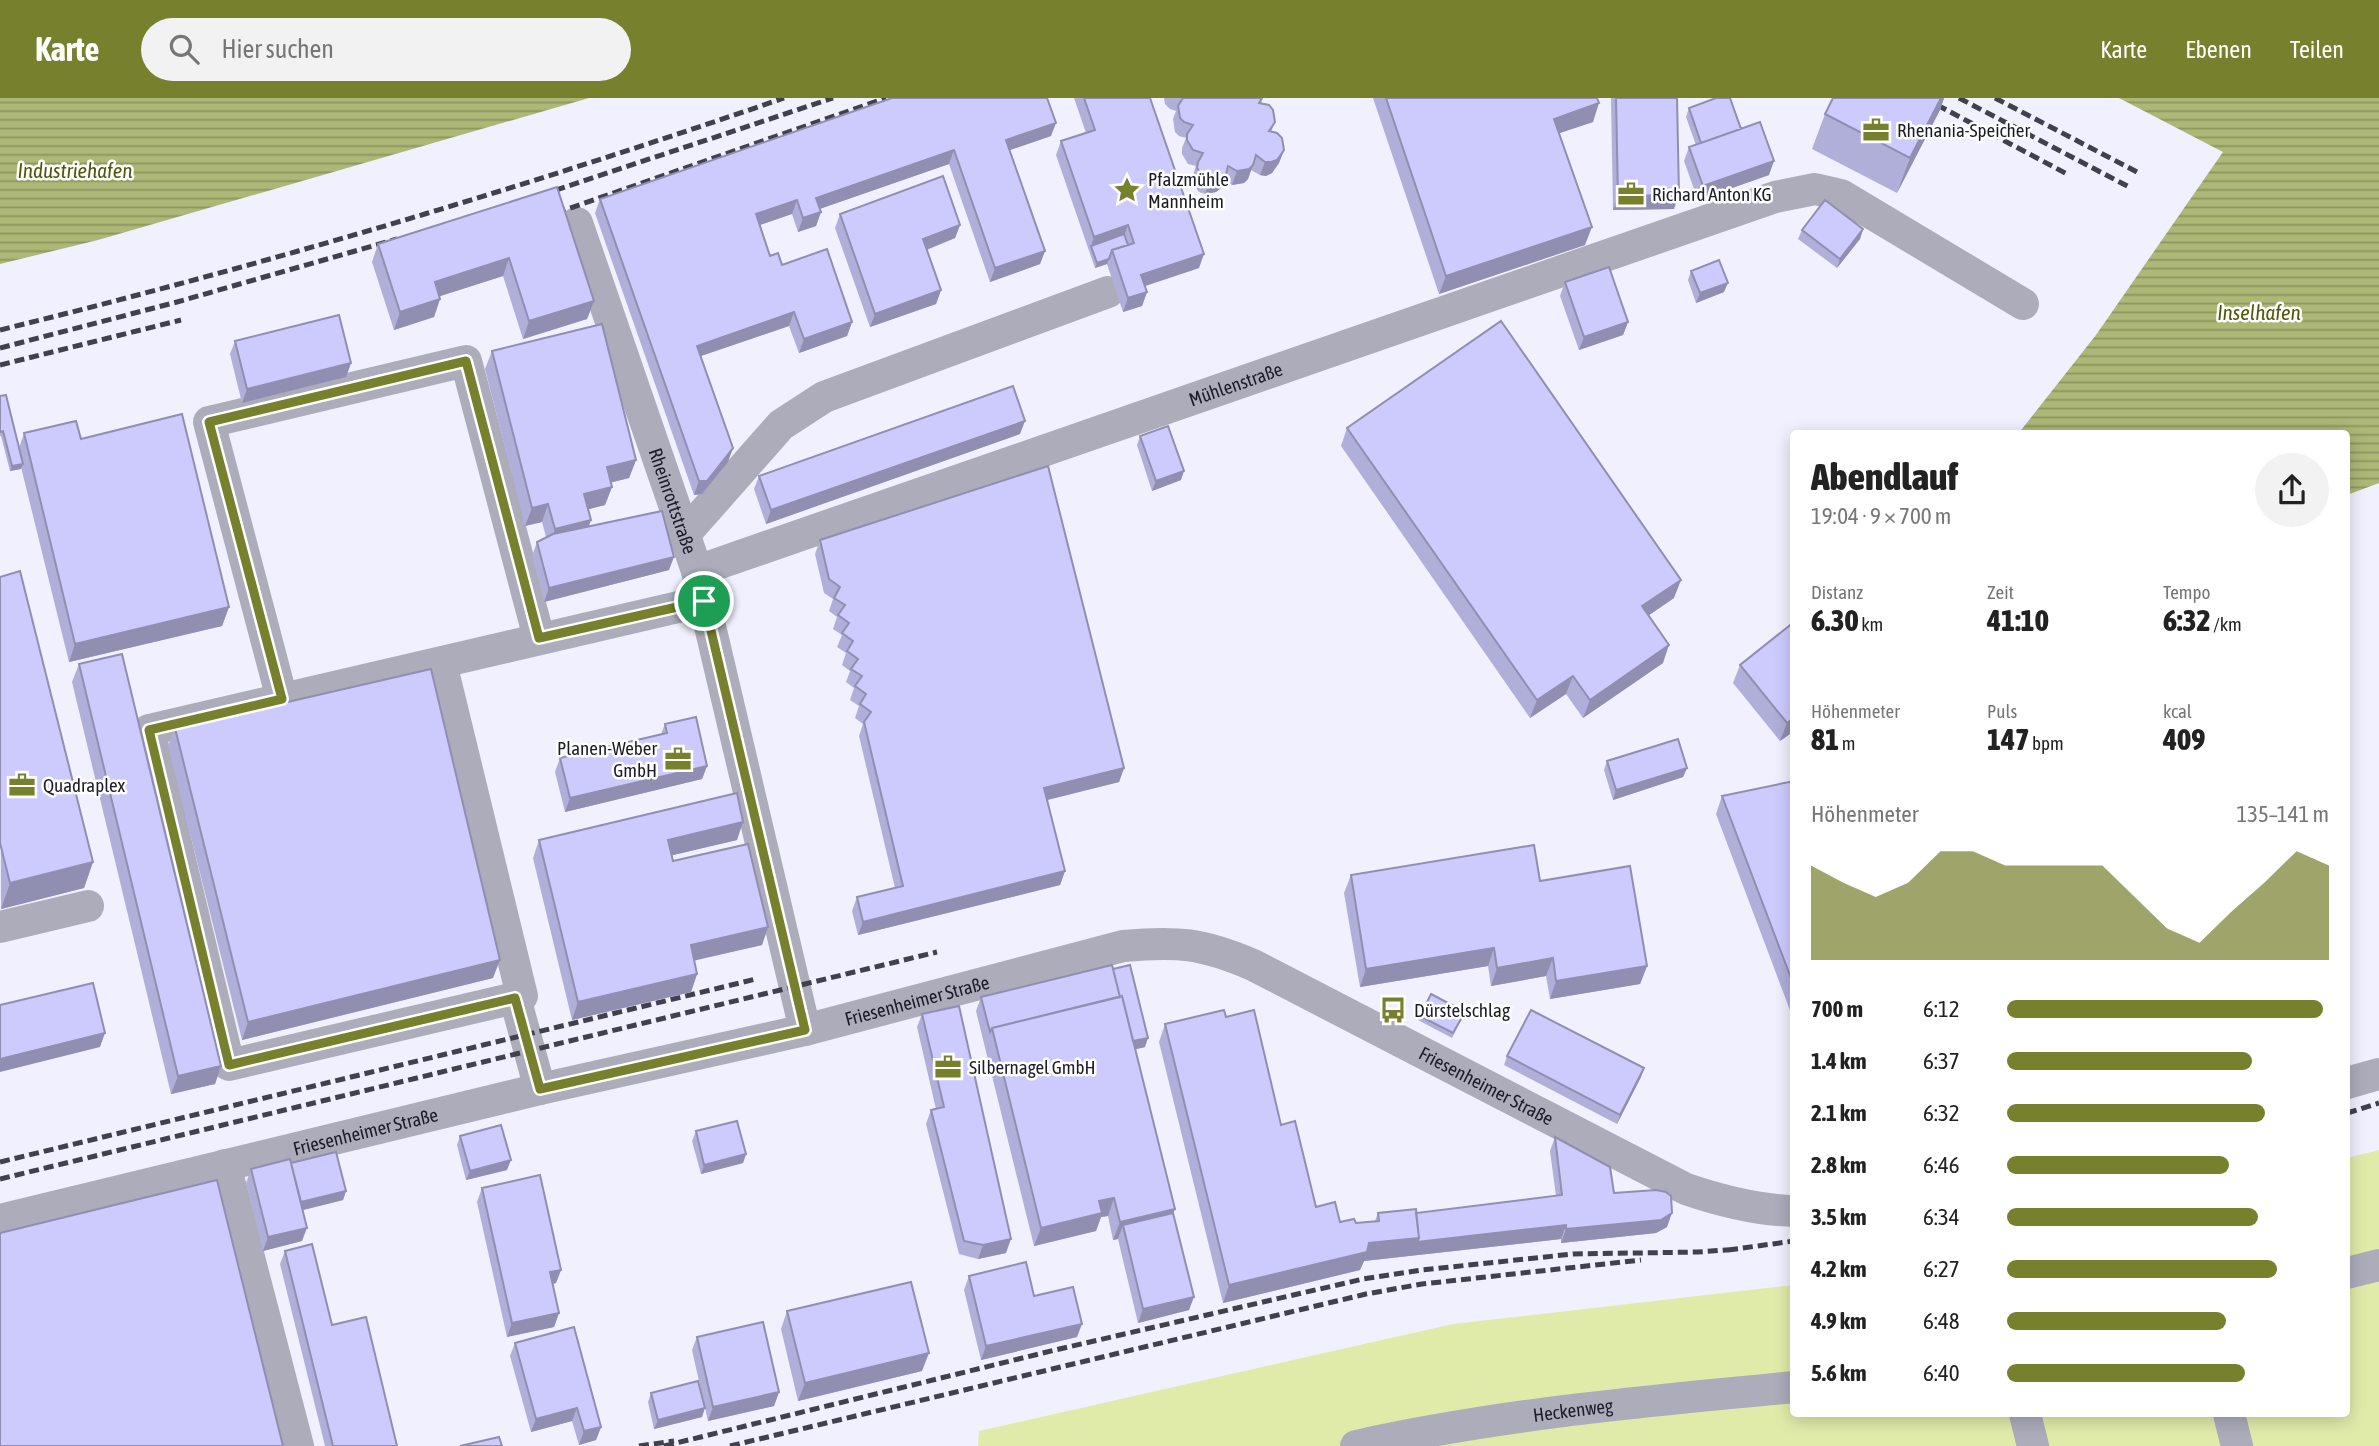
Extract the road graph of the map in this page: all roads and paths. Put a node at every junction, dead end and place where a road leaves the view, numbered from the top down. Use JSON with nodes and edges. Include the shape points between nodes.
{"nodes":[{"id":1,"x":577,"y":223,"type":"dead end"},
{"id":2,"x":1108,"y":292,"type":"dead end"},
{"id":3,"x":2023,"y":304,"type":"dead end"},
{"id":4,"x":684,"y":535,"type":"junction"},
{"id":5,"x":697,"y":570,"type":"junction"},
{"id":6,"x":704,"y":601,"type":"junction"},
{"id":7,"x":539,"y":638,"type":"junction"},
{"id":8,"x":441,"y":663,"type":"junction"},
{"id":9,"x":282,"y":699,"type":"junction"},
{"id":10,"x":88,"y":906,"type":"dead end"},
{"id":11,"x":0,"y":927,"type":"edge"},
{"id":12,"x":515,"y":998,"type":"junction"},
{"id":13,"x":805,"y":1030,"type":"junction"},
{"id":14,"x":2379,"y":1074,"type":"edge"},
{"id":15,"x":2350,"y":1082,"type":"edge"},
{"id":16,"x":540,"y":1089,"type":"junction"},
{"id":17,"x":225,"y":1165,"type":"junction"},
{"id":18,"x":2,"y":1211,"type":"edge"},
{"id":19,"x":1790,"y":1211,"type":"edge"},
{"id":20,"x":2379,"y":1265,"type":"edge"},
{"id":21,"x":2350,"y":1272,"type":"edge"},
{"id":22,"x":1790,"y":1387,"type":"edge"},
{"id":23,"x":2026,"y":1417,"type":"edge"},
{"id":24,"x":2230,"y":1417,"type":"edge"},
{"id":25,"x":299,"y":1446,"type":"edge"},
{"id":26,"x":1356,"y":1446,"type":"edge"},
{"id":27,"x":2033,"y":1446,"type":"edge"},
{"id":28,"x":2237,"y":1446,"type":"edge"}],
"edges":[{"from":1,"to":4,"type":"street","name":"Rheinrottstraße"},
{"from":2,"to":4,"type":"street","via":[[824,397],[781,425]]},
{"from":3,"to":5,"type":"street","name":"Mühlenstraße","via":[[1841,195],[1815,188],[1774,197]]},
{"from":4,"to":5,"type":"street","name":"Rheinrottstraße"},
{"from":5,"to":6,"type":"street","name":"Rheinrottstraße"},
{"from":6,"to":7,"type":"street"},
{"from":6,"to":13,"type":"street","name":"Rheinrottstraße"},
{"from":7,"to":8,"type":"street"},
{"from":7,"to":9,"type":"street","via":[[466,361],[209,422]]},
{"from":8,"to":9,"type":"street"},
{"from":8,"to":12,"type":"street","via":[[522,996]]},
{"from":9,"to":12,"type":"street","via":[[149,730],[229,1065]]},
{"from":10,"to":11,"type":"street"},
{"from":12,"to":16,"type":"street"},
{"from":13,"to":16,"type":"street","name":"Friesenheimer Straße"},
{"from":13,"to":19,"type":"street","name":"Friesenheimer Straße","via":[[1123,946],[1180,943],[1253,965],[1686,1189],[1747,1206]]},
{"from":14,"to":15,"type":"street"},
{"from":16,"to":17,"type":"street","name":"Friesenheimer Straße"},
{"from":17,"to":18,"type":"street","name":"Friesenheimer Straße"},
{"from":17,"to":25,"type":"street"},
{"from":20,"to":21,"type":"street"},
{"from":22,"to":26,"type":"street","name":"Heckenweg","via":[[1624,1403],[1432,1429]]},
{"from":23,"to":27,"type":"street"},
{"from":24,"to":28,"type":"street"}]}
